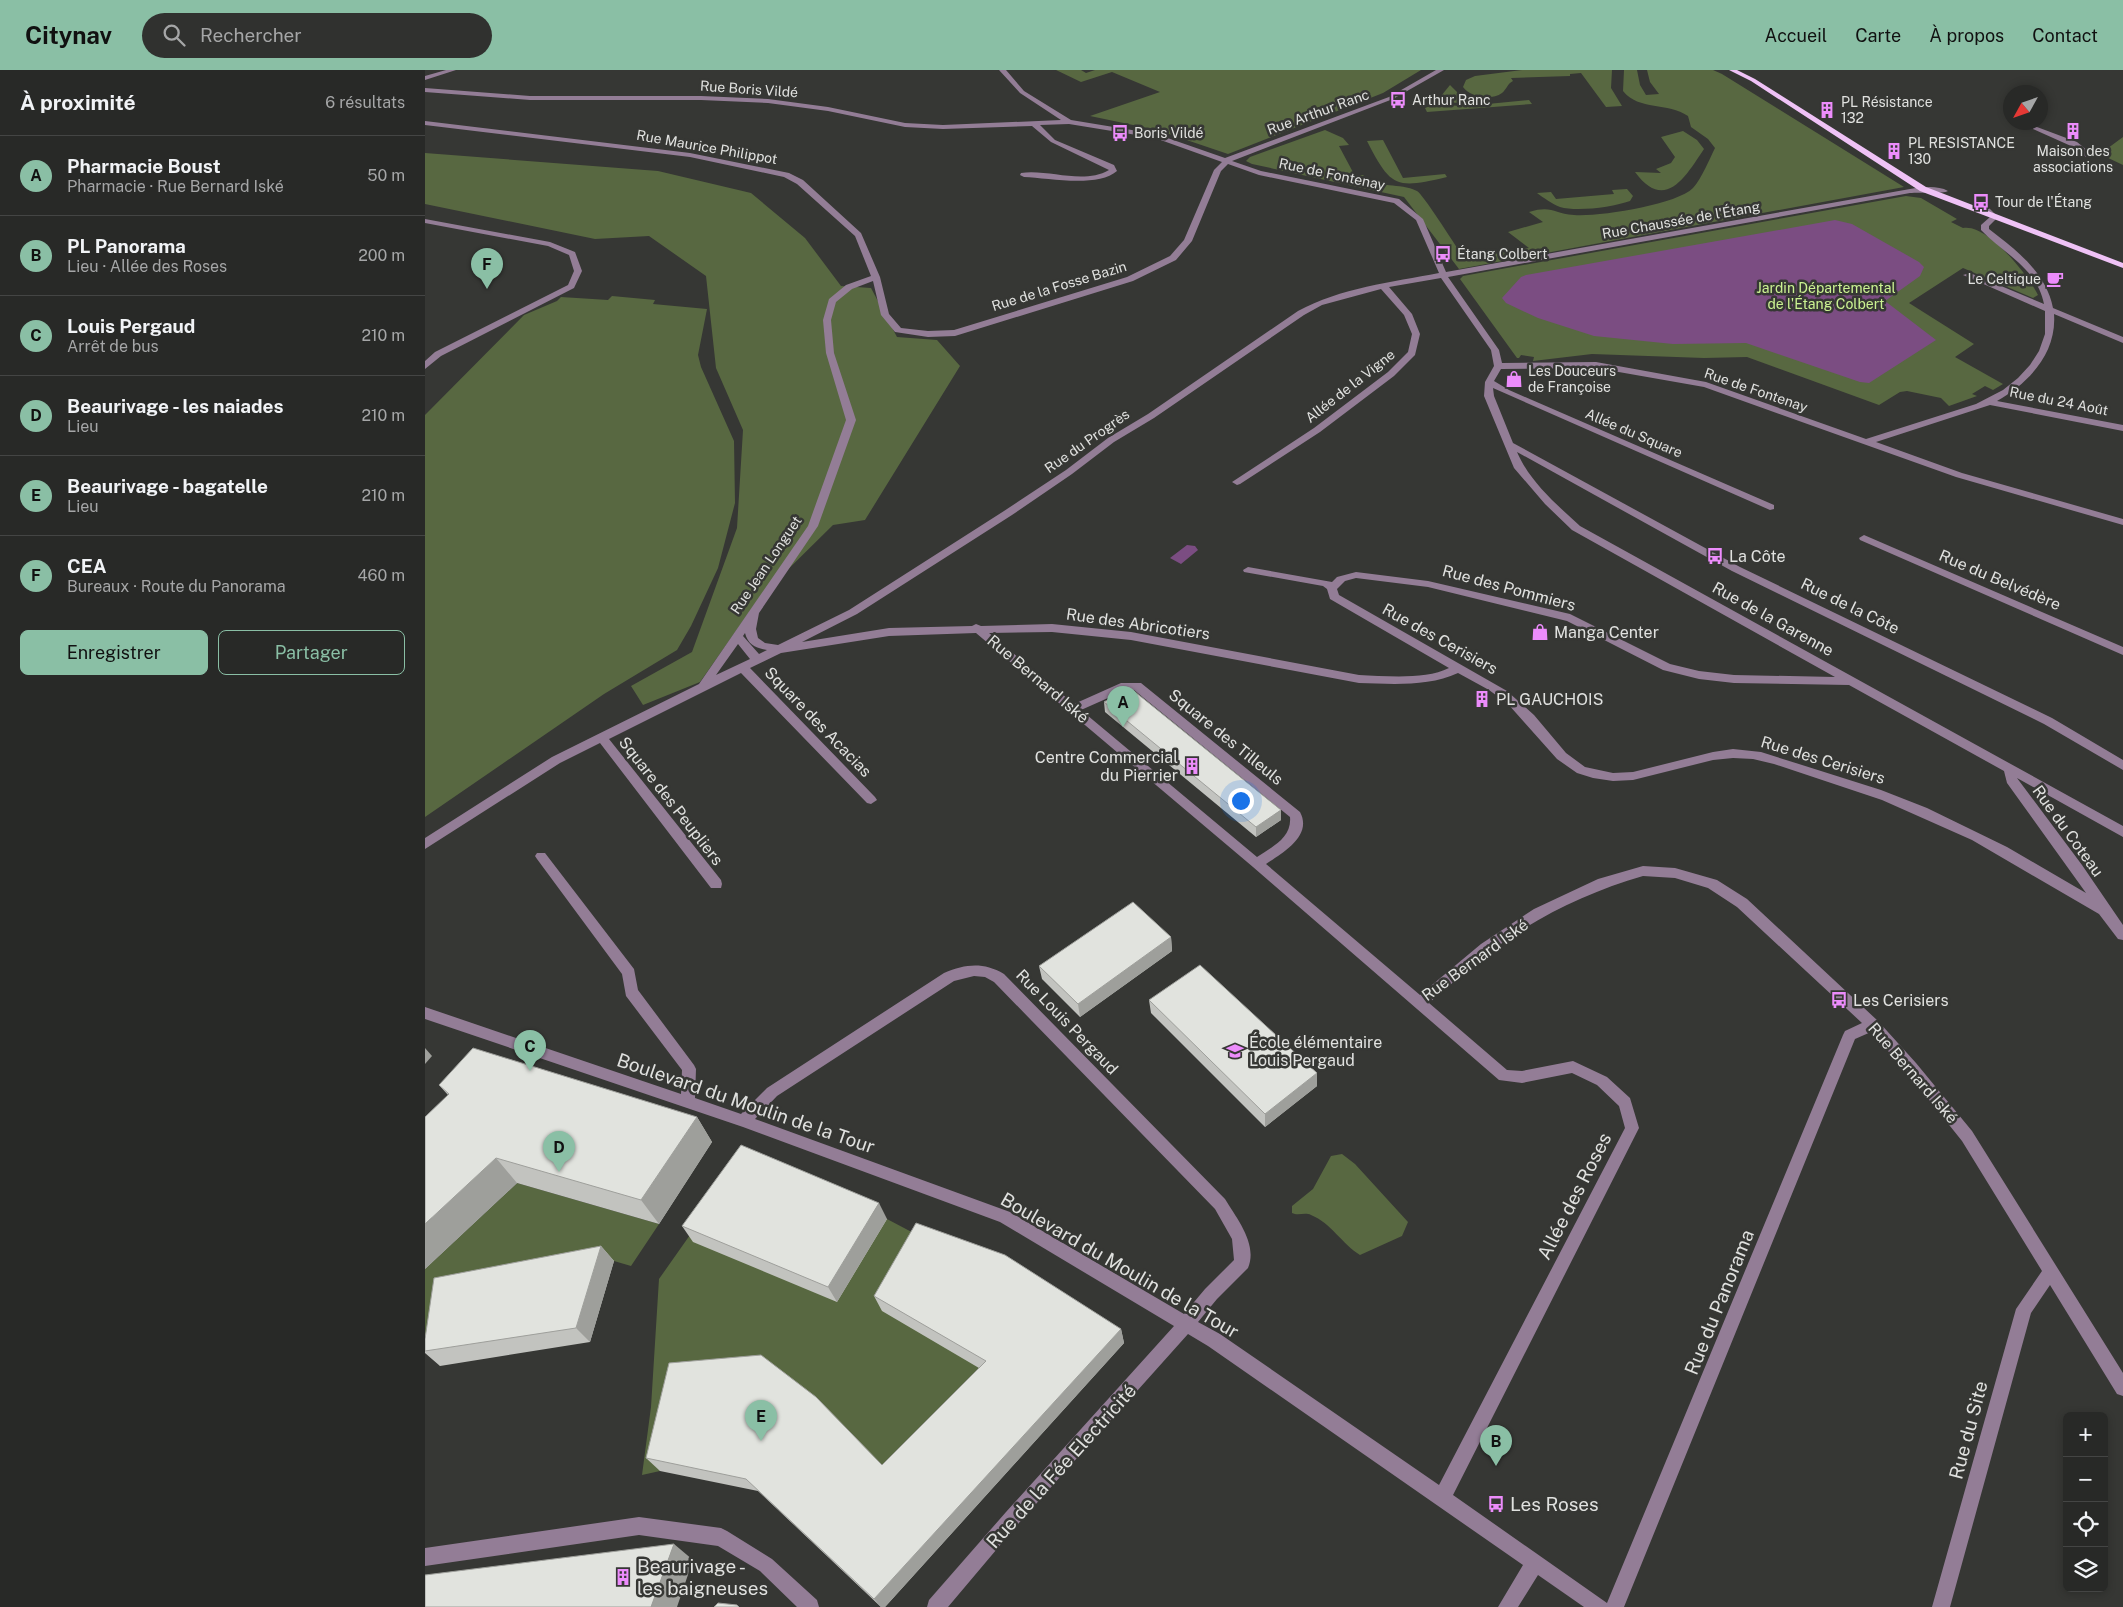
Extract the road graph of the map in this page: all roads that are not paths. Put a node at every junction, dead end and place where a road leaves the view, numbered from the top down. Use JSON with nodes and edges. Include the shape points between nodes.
{"nodes":[{"id":1,"x":453,"y":70,"type":"edge"},
{"id":2,"x":1002,"y":70,"type":"edge"},
{"id":3,"x":1441,"y":70,"type":"edge"},
{"id":4,"x":1732,"y":70,"type":"edge"},
{"id":5,"x":1745,"y":70,"type":"edge"},
{"id":6,"x":425,"y":78,"type":"edge"},
{"id":7,"x":425,"y":90,"type":"edge"},
{"id":8,"x":1069,"y":122,"type":"junction"},
{"id":9,"x":425,"y":123,"type":"edge"},
{"id":10,"x":1033,"y":123,"type":"junction"},
{"id":11,"x":2040,"y":130,"type":"edge"},
{"id":12,"x":2089,"y":155,"type":"dead end"},
{"id":13,"x":1228,"y":160,"type":"junction"},
{"id":14,"x":1024,"y":175,"type":"dead end"},
{"id":15,"x":1923,"y":189,"type":"junction"},
{"id":16,"x":1944,"y":191,"type":"junction"},
{"id":17,"x":1988,"y":209,"type":"junction"},
{"id":18,"x":1994,"y":217,"type":"junction"},
{"id":19,"x":425,"y":221,"type":"edge"},
{"id":20,"x":2123,"y":264,"type":"edge"},
{"id":21,"x":1967,"y":275,"type":"dead end"},
{"id":22,"x":1444,"y":276,"type":"junction"},
{"id":23,"x":876,"y":277,"type":"junction"},
{"id":24,"x":1383,"y":286,"type":"junction"},
{"id":25,"x":2050,"y":309,"type":"junction"},
{"id":26,"x":898,"y":330,"type":"joint"},
{"id":27,"x":2123,"y":340,"type":"edge"},
{"id":28,"x":425,"y":366,"type":"edge"},
{"id":29,"x":1498,"y":366,"type":"junction"},
{"id":30,"x":1489,"y":382,"type":"junction"},
{"id":31,"x":1989,"y":402,"type":"junction"},
{"id":32,"x":2123,"y":428,"type":"edge"},
{"id":33,"x":1866,"y":442,"type":"junction"},
{"id":34,"x":1511,"y":445,"type":"junction"},
{"id":35,"x":1237,"y":482,"type":"dead end"},
{"id":36,"x":1770,"y":507,"type":"dead end"},
{"id":37,"x":2123,"y":522,"type":"edge"},
{"id":38,"x":1864,"y":538,"type":"dead end"},
{"id":39,"x":1248,"y":570,"type":"dead end"},
{"id":40,"x":1332,"y":588,"type":"junction"},
{"id":41,"x":754,"y":611,"type":"junction"},
{"id":42,"x":836,"y":621,"type":"junction"},
{"id":43,"x":825,"y":626,"type":"junction"},
{"id":44,"x":976,"y":628,"type":"junction"},
{"id":45,"x":874,"y":634,"type":"junction"},
{"id":46,"x":737,"y":635,"type":"junction"},
{"id":47,"x":840,"y":638,"type":"junction"},
{"id":48,"x":780,"y":648,"type":"junction"},
{"id":49,"x":2123,"y":650,"type":"edge"},
{"id":50,"x":757,"y":660,"type":"junction"},
{"id":51,"x":742,"y":667,"type":"junction"},
{"id":52,"x":1459,"y":668,"type":"junction"},
{"id":53,"x":1852,"y":682,"type":"junction"},
{"id":54,"x":703,"y":687,"type":"junction"},
{"id":55,"x":1073,"y":709,"type":"junction"},
{"id":56,"x":601,"y":738,"type":"junction"},
{"id":57,"x":2123,"y":766,"type":"edge"},
{"id":58,"x":2009,"y":768,"type":"junction"},
{"id":59,"x":871,"y":800,"type":"dead end"},
{"id":60,"x":2123,"y":832,"type":"edge"},
{"id":61,"x":425,"y":844,"type":"edge"},
{"id":62,"x":541,"y":856,"type":"dead end"},
{"id":63,"x":1257,"y":864,"type":"junction"},
{"id":64,"x":716,"y":884,"type":"dead end"},
{"id":65,"x":2104,"y":910,"type":"junction"},
{"id":66,"x":2123,"y":935,"type":"edge"},
{"id":67,"x":1420,"y":1003,"type":"junction"},
{"id":68,"x":425,"y":1013,"type":"edge"},
{"id":69,"x":1873,"y":1025,"type":"junction"},
{"id":70,"x":688,"y":1103,"type":"junction"},
{"id":71,"x":743,"y":1121,"type":"junction"},
{"id":72,"x":2051,"y":1271,"type":"junction"},
{"id":73,"x":1185,"y":1323,"type":"junction"},
{"id":74,"x":2123,"y":1388,"type":"edge"},
{"id":75,"x":1443,"y":1496,"type":"junction"},
{"id":76,"x":425,"y":1557,"type":"edge"},
{"id":77,"x":1535,"y":1562,"type":"junction"},
{"id":78,"x":810,"y":1607,"type":"edge"},
{"id":79,"x":935,"y":1607,"type":"edge"},
{"id":80,"x":1507,"y":1607,"type":"edge"},
{"id":81,"x":1600,"y":1607,"type":"edge"},
{"id":82,"x":1615,"y":1607,"type":"edge"},
{"id":83,"x":1941,"y":1607,"type":"edge"}],
"edges":[{"from":1,"to":6,"type":"street"},
{"from":2,"to":8,"type":"street","via":[[1022,92]]},
{"from":3,"to":13,"type":"street","name":"Rue Arthur Ranc","via":[[1364,109]]},
{"from":4,"to":15,"type":"main road","via":[[1753,80]]},
{"from":5,"to":16,"type":"main road"},
{"from":7,"to":10,"type":"street","name":"Rue Boris Vildé","via":[[530,98],[768,101],[905,125],[943,127]]},
{"from":8,"to":10,"type":"street","name":"Rue Boris Vildé"},
{"from":8,"to":13,"type":"street","name":"Rue de Fontenay","via":[[1156,136]]},
{"from":9,"to":23,"type":"street","name":"Rue Maurice Philippot","via":[[690,155],[785,175],[814,193],[857,235]]},
{"from":10,"to":14,"type":"street","via":[[1053,141],[1111,167],[1113,171],[1109,175],[1091,177]]},
{"from":11,"to":12,"type":"street","via":[[2074,144]]},
{"from":13,"to":22,"type":"street","name":"Rue de Fontenay","via":[[1259,173],[1396,201],[1419,219]]},
{"from":13,"to":26,"type":"street","name":"Rue de la Fosse Bazin","via":[[1218,170],[1188,241],[1173,258],[1130,279],[955,333]]},
{"from":15,"to":16,"type":"street","name":"Rue Chaussée de l'Étang"},
{"from":15,"to":18,"type":"main road"},
{"from":15,"to":22,"type":"street","name":"Rue Chaussée de l'Étang"},
{"from":16,"to":17,"type":"main road"},
{"from":17,"to":18,"type":"street"},
{"from":17,"to":20,"type":"main road"},
{"from":18,"to":20,"type":"main road"},
{"from":18,"to":25,"type":"street","via":[[1985,224],[1985,230],[2037,278]]},
{"from":19,"to":28,"type":"street","via":[[550,244],[572,254],[578,270],[571,286],[438,354]]},
{"from":21,"to":25,"type":"street"},
{"from":22,"to":24,"type":"street","name":"Rue du Progrès"},
{"from":22,"to":29,"type":"street","name":"Rue de Fontenay","via":[[1495,350]]},
{"from":23,"to":26,"type":"street","name":"Rue Maurice Philippot","via":[[885,315]]},
{"from":23,"to":41,"type":"street","name":"Rue Jean Longuet","via":[[849,287],[832,301],[827,320],[830,353],[851,420],[813,526]]},
{"from":24,"to":35,"type":"street","name":"Allée de la Vigne","via":[[1408,314],[1416,334],[1412,353],[1391,374],[1317,430]]},
{"from":24,"to":42,"type":"street","name":"Rue du Progrès","via":[[1319,303],[1301,313],[1008,513]]},
{"from":25,"to":27,"type":"street"},
{"from":25,"to":31,"type":"street","via":[[2052,324],[2043,355],[2030,372]]},
{"from":29,"to":30,"type":"street"},
{"from":29,"to":33,"type":"street","name":"Rue de Fontenay","via":[[1595,365],[1706,385]]},
{"from":30,"to":34,"type":"street","name":"Rue de la Garenne","via":[[1489,396]]},
{"from":30,"to":36,"type":"street","name":"Allée du Square"},
{"from":31,"to":32,"type":"street","name":"Rue du 24 Août"},
{"from":31,"to":33,"type":"street"},
{"from":33,"to":37,"type":"street","name":"Rue de Fontenay","via":[[1959,475]]},
{"from":34,"to":53,"type":"street","name":"Rue de la Garenne","via":[[1526,478],[1576,528]]},
{"from":34,"to":57,"type":"street","name":"Rue de la Côte","via":[[1736,569],[2049,722]]},
{"from":38,"to":49,"type":"street","name":"Rue du Belvédère"},
{"from":39,"to":40,"type":"street","via":[[1326,584]]},
{"from":40,"to":52,"type":"street","name":"Rue des Cerisiers","via":[[1334,597],[1345,604]]},
{"from":40,"to":53,"type":"street","name":"Rue des Pommiers","via":[[1341,579],[1356,575],[1428,584],[1570,618],[1667,667],[1699,675],[1735,680]]},
{"from":41,"to":46,"type":"street","name":"Rue Jean Longuet"},
{"from":41,"to":48,"type":"street","via":[[749,631],[753,642],[763,647]]},
{"from":42,"to":43,"type":"street","name":"Rue du Progrès"},
{"from":42,"to":45,"type":"street","via":[[852,631]]},
{"from":43,"to":47,"type":"street"},
{"from":43,"to":48,"type":"street","name":"Rue du Progrès"},
{"from":44,"to":45,"type":"street","name":"Rue des Abricotiers"},
{"from":44,"to":52,"type":"street","name":"Rue des Abricotiers","via":[[1052,628],[1131,636],[1359,679],[1442,676]]},
{"from":44,"to":55,"type":"street","name":"Rue Bernard Iské"},
{"from":45,"to":47,"type":"street","name":"Rue des Abricotiers"},
{"from":46,"to":50,"type":"street"},
{"from":46,"to":54,"type":"street","name":"Rue Jean Longuet"},
{"from":47,"to":48,"type":"street","name":"Rue des Abricotiers"},
{"from":48,"to":50,"type":"street","name":"Rue du Progrès"},
{"from":50,"to":51,"type":"street"},
{"from":51,"to":54,"type":"street"},
{"from":51,"to":59,"type":"street","name":"Square des Acacias"},
{"from":52,"to":65,"type":"street","name":"Rue des Cerisiers","via":[[1507,696],[1523,710],[1556,751],[1572,764],[1593,774],[1645,774],[1711,754],[1753,755],[1895,799],[2004,851]]},
{"from":53,"to":58,"type":"street","name":"Rue de la Garenne"},
{"from":54,"to":56,"type":"street"},
{"from":55,"to":63,"type":"street","name":"Rue Bernard Iské"},
{"from":55,"to":63,"type":"street","name":"Square des Tilleuls","via":[[1125,686],[1137,686],[1295,815],[1297,830],[1291,839]]},
{"from":56,"to":61,"type":"street","via":[[557,760]]},
{"from":56,"to":64,"type":"street","name":"Square des Peupliers"},
{"from":58,"to":60,"type":"street","name":"Rue de la Garenne"},
{"from":58,"to":65,"type":"street","name":"Rue du Coteau","via":[[2011,780]]},
{"from":62,"to":70,"type":"street","via":[[629,973],[631,992],[689,1069]]},
{"from":63,"to":67,"type":"street","name":"Rue Bernard Iské"},
{"from":65,"to":66,"type":"street","name":"Rue du Coteau"},
{"from":67,"to":69,"type":"street","name":"Rue Bernard Iské","via":[[1486,948],[1539,913],[1603,882],[1643,871],[1675,873],[1712,884],[1742,903]]},
{"from":67,"to":75,"type":"street","name":"Allée des Roses","via":[[1504,1076],[1522,1077],[1573,1067],[1603,1080],[1625,1103],[1632,1128]]},
{"from":68,"to":70,"type":"street","name":"Boulevard du Moulin de la Tour"},
{"from":69,"to":72,"type":"street","name":"Rue Bernard Iské","via":[[1967,1136]]},
{"from":69,"to":82,"type":"street","name":"Rue du Panorama","via":[[1850,1035]]},
{"from":70,"to":71,"type":"street","name":"Boulevard du Moulin de la Tour"},
{"from":71,"to":73,"type":"street","name":"Boulevard du Moulin de la Tour","via":[[1005,1217]]},
{"from":71,"to":73,"type":"street","name":"Rue Louis Pergaud","via":[[771,1092],[949,977],[972,969],[991,973],[1220,1204],[1240,1237],[1242,1263]]},
{"from":72,"to":74,"type":"street","name":"Rue Bernard Iské"},
{"from":72,"to":83,"type":"street","name":"Rue du Site","via":[[2024,1309]]},
{"from":73,"to":75,"type":"street","name":"Boulevard du Moulin de la Tour"},
{"from":73,"to":79,"type":"street","name":"Rue de la Fée Electricité","via":[[1163,1352]]},
{"from":75,"to":77,"type":"street","name":"Boulevard du Moulin de la Tour"},
{"from":76,"to":78,"type":"street","via":[[639,1526],[721,1537],[766,1565]]},
{"from":77,"to":80,"type":"street"},
{"from":77,"to":81,"type":"street","name":"Boulevard du Moulin de la Tour"}]}
